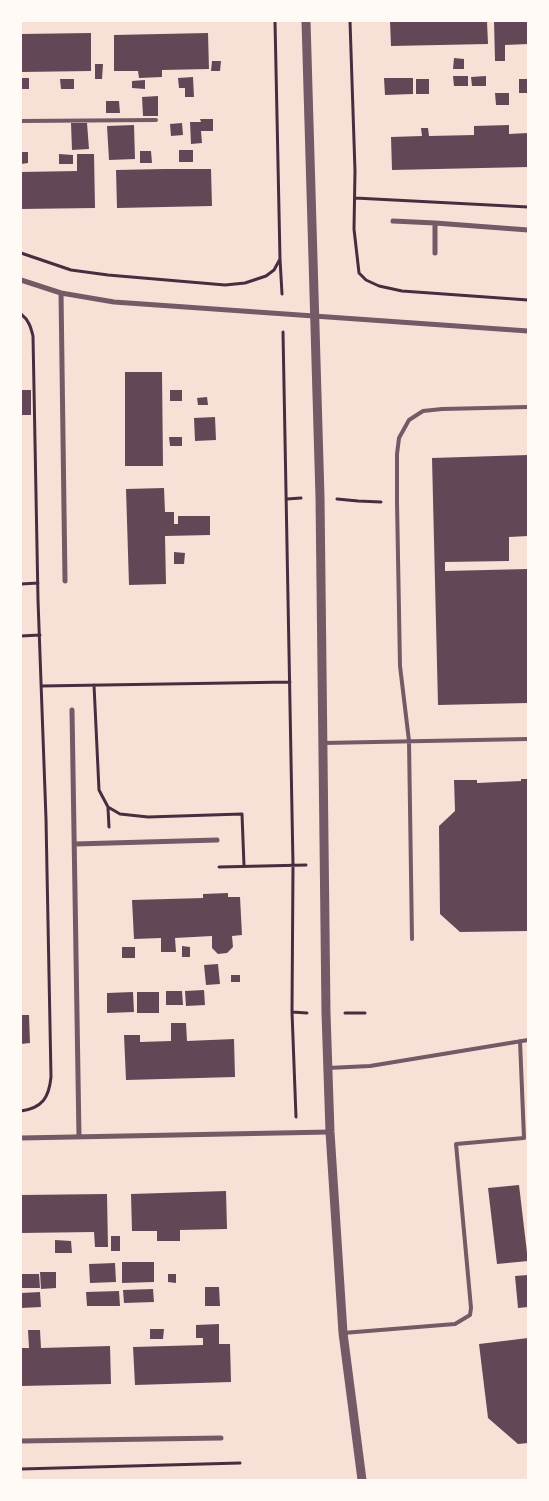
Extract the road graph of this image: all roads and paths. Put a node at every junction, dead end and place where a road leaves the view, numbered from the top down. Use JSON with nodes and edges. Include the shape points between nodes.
{"nodes":[{"id":1,"x":275,"y":21,"type":"edge"},
{"id":2,"x":306,"y":21,"type":"edge"},
{"id":3,"x":156,"y":120,"type":"dead end"},
{"id":4,"x":21,"y":121,"type":"edge"},
{"id":5,"x":355,"y":198,"type":"dead end"},
{"id":6,"x":528,"y":207,"type":"edge"},
{"id":7,"x":394,"y":221,"type":"dead end"},
{"id":8,"x":435,"y":223,"type":"junction"},
{"id":9,"x":528,"y":230,"type":"edge"},
{"id":10,"x":435,"y":253,"type":"dead end"},
{"id":11,"x":21,"y":254,"type":"edge"},
{"id":12,"x":280,"y":259,"type":"junction"},
{"id":13,"x":21,"y":280,"type":"edge"},
{"id":14,"x":61,"y":293,"type":"junction"},
{"id":15,"x":282,"y":294,"type":"dead end"},
{"id":16,"x":21,"y":314,"type":"edge"},
{"id":17,"x":314,"y":315,"type":"junction"},
{"id":18,"x":528,"y":331,"type":"edge"},
{"id":19,"x":283,"y":332,"type":"dead end"},
{"id":20,"x":528,"y":407,"type":"edge"},
{"id":21,"x":320,"y":497,"type":"junction"},
{"id":22,"x":287,"y":499,"type":"junction"},
{"id":23,"x":397,"y":502,"type":"junction"},
{"id":24,"x":65,"y":581,"type":"dead end"},
{"id":25,"x":38,"y":583,"type":"junction"},
{"id":26,"x":21,"y":584,"type":"edge"},
{"id":27,"x":40,"y":635,"type":"junction"},
{"id":28,"x":21,"y":636,"type":"edge"},
{"id":29,"x":290,"y":682,"type":"junction"},
{"id":30,"x":94,"y":685,"type":"junction"},
{"id":31,"x":41,"y":686,"type":"junction"},
{"id":32,"x":72,"y":710,"type":"dead end"},
{"id":33,"x":528,"y":739,"type":"edge"},
{"id":34,"x":409,"y":741,"type":"junction"},
{"id":35,"x":323,"y":743,"type":"junction"},
{"id":36,"x":217,"y":840,"type":"dead end"},
{"id":37,"x":75,"y":844,"type":"junction"},
{"id":38,"x":325,"y":864,"type":"junction"},
{"id":39,"x":293,"y":865,"type":"junction"},
{"id":40,"x":244,"y":866,"type":"junction"},
{"id":41,"x":219,"y":867,"type":"dead end"},
{"id":42,"x":412,"y":939,"type":"dead end"},
{"id":43,"x":528,"y":1040,"type":"edge"},
{"id":44,"x":520,"y":1041,"type":"junction"},
{"id":45,"x":328,"y":1068,"type":"junction"},
{"id":46,"x":21,"y":1111,"type":"edge"},
{"id":47,"x":296,"y":1132,"type":"junction"},
{"id":48,"x":330,"y":1132,"type":"junction"},
{"id":49,"x":79,"y":1137,"type":"junction"},
{"id":50,"x":21,"y":1138,"type":"edge"},
{"id":51,"x":343,"y":1334,"type":"junction"},
{"id":52,"x":221,"y":1438,"type":"dead end"},
{"id":53,"x":21,"y":1441,"type":"edge"},
{"id":54,"x":240,"y":1464,"type":"dead end"},
{"id":55,"x":21,"y":1469,"type":"edge"},
{"id":56,"x":362,"y":1480,"type":"edge"}],
"edges":[{"from":1,"to":12,"type":"path"},
{"from":2,"to":17,"type":"street"},
{"from":3,"to":4,"type":"lane"},
{"from":5,"to":6,"type":"path"},
{"from":7,"to":8,"type":"street"},
{"from":8,"to":9,"type":"street"},
{"from":8,"to":10,"type":"street"},
{"from":11,"to":12,"type":"path","via":[[71,270],[225,284],[245,283],[266,276]]},
{"from":12,"to":15,"type":"path"},
{"from":13,"to":14,"type":"street"},
{"from":14,"to":17,"type":"street","via":[[114,302]]},
{"from":14,"to":24,"type":"street"},
{"from":16,"to":25,"type":"path","via":[[34,336]]},
{"from":17,"to":18,"type":"street"},
{"from":17,"to":21,"type":"street"},
{"from":19,"to":22,"type":"path"},
{"from":20,"to":23,"type":"lane","via":[[423,411],[409,420],[399,438]]},
{"from":21,"to":22,"type":"path"},
{"from":21,"to":23,"type":"path"},
{"from":21,"to":35,"type":"street"},
{"from":22,"to":29,"type":"path"},
{"from":23,"to":34,"type":"lane","via":[[400,666]]},
{"from":25,"to":26,"type":"path"},
{"from":25,"to":27,"type":"path"},
{"from":27,"to":28,"type":"path"},
{"from":27,"to":31,"type":"path"},
{"from":29,"to":30,"type":"path"},
{"from":29,"to":39,"type":"path"},
{"from":30,"to":31,"type":"path"},
{"from":30,"to":40,"type":"path","via":[[98,790],[108,807],[120,814],[148,817],[242,814]]},
{"from":31,"to":46,"type":"path","via":[[50,1087],[41,1103]]},
{"from":32,"to":37,"type":"street"},
{"from":33,"to":34,"type":"lane"},
{"from":34,"to":35,"type":"lane"},
{"from":34,"to":42,"type":"lane"},
{"from":35,"to":38,"type":"street"},
{"from":36,"to":37,"type":"street"},
{"from":37,"to":49,"type":"street"},
{"from":38,"to":39,"type":"path"},
{"from":38,"to":45,"type":"street"},
{"from":39,"to":40,"type":"path"},
{"from":39,"to":47,"type":"path","via":[[292,1012]]},
{"from":40,"to":41,"type":"path"},
{"from":43,"to":44,"type":"lane"},
{"from":44,"to":45,"type":"lane","via":[[370,1066]]},
{"from":44,"to":51,"type":"lane","via":[[524,1138],[456,1144],[470,1315],[455,1324]]},
{"from":45,"to":48,"type":"street"},
{"from":47,"to":48,"type":"street"},
{"from":47,"to":49,"type":"street"},
{"from":48,"to":51,"type":"street"},
{"from":49,"to":50,"type":"street"},
{"from":51,"to":56,"type":"street"},
{"from":52,"to":53,"type":"street"},
{"from":54,"to":55,"type":"path"}]}
